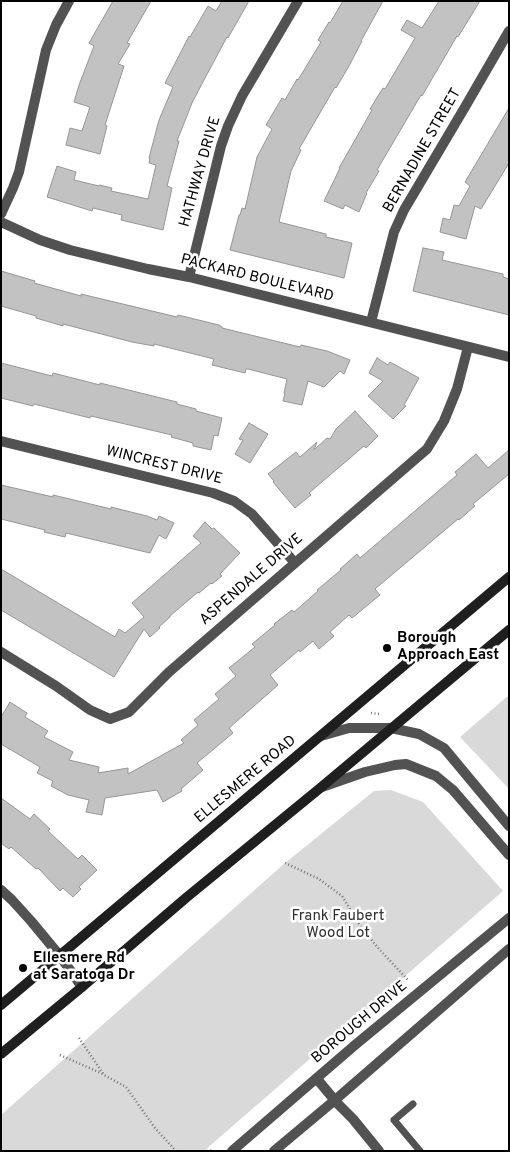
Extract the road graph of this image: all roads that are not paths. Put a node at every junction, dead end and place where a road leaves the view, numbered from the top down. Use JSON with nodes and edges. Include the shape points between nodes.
{"nodes":[{"id":1,"x":69,"y":1,"type":"edge"},
{"id":2,"x":298,"y":1,"type":"edge"},
{"id":3,"x":509,"y":31,"type":"edge"},
{"id":4,"x":1,"y":214,"type":"edge"},
{"id":5,"x":1,"y":222,"type":"edge"},
{"id":6,"x":188,"y":277,"type":"junction"},
{"id":7,"x":371,"y":322,"type":"junction"},
{"id":8,"x":468,"y":347,"type":"junction"},
{"id":9,"x":509,"y":357,"type":"edge"},
{"id":10,"x":1,"y":442,"type":"edge"},
{"id":11,"x":295,"y":562,"type":"junction"},
{"id":12,"x":509,"y":577,"type":"edge"},
{"id":13,"x":509,"y":630,"type":"edge"},
{"id":14,"x":1,"y":652,"type":"edge"},
{"id":15,"x":390,"y":728,"type":"junction"},
{"id":16,"x":321,"y":736,"type":"junction"},
{"id":17,"x":319,"y":788,"type":"junction"},
{"id":18,"x":509,"y":826,"type":"edge"},
{"id":19,"x":509,"y":855,"type":"edge"},
{"id":20,"x":1,"y":890,"type":"edge"},
{"id":21,"x":509,"y":918,"type":"edge"},
{"id":22,"x":509,"y":949,"type":"edge"},
{"id":23,"x":60,"y":956,"type":"junction"},
{"id":24,"x":82,"y":987,"type":"junction"},
{"id":25,"x":1,"y":1005,"type":"edge"},
{"id":26,"x":1,"y":1054,"type":"edge"},
{"id":27,"x":318,"y":1079,"type":"junction"},
{"id":28,"x":335,"y":1100,"type":"junction"},
{"id":29,"x":413,"y":1104,"type":"dead end"},
{"id":30,"x":232,"y":1151,"type":"edge"},
{"id":31,"x":274,"y":1151,"type":"edge"},
{"id":32,"x":378,"y":1151,"type":"edge"},
{"id":33,"x":420,"y":1151,"type":"edge"}],
"edges":[{"from":1,"to":4,"type":"street","via":[[46,50],[21,164]]},
{"from":2,"to":6,"type":"street","name":"HATHWAY DRIVE","via":[[228,126]]},
{"from":3,"to":7,"type":"street","name":"BERNADINE STREET","via":[[404,210],[394,232]]},
{"from":5,"to":6,"type":"street","name":"PACKARD BOULEVARD","via":[[70,250]]},
{"from":6,"to":7,"type":"street","name":"PACKARD BOULEVARD"},
{"from":7,"to":8,"type":"street","name":"PACKARD BOULEVARD"},
{"from":8,"to":9,"type":"street","name":"PACKARD BOULEVARD"},
{"from":8,"to":11,"type":"street","name":"ASPENDALE DRIVE","via":[[457,389],[444,421],[427,449]]},
{"from":10,"to":11,"type":"street","name":"WINCREST DRIVE","via":[[213,492],[252,514]]},
{"from":11,"to":14,"type":"street","name":"ASPENDALE DRIVE","via":[[169,672],[129,712],[110,719],[90,710]]},
{"from":12,"to":16,"type":"main road","name":"ELLESMERE ROAD"},
{"from":13,"to":15,"type":"main road"},
{"from":15,"to":16,"type":"street","via":[[349,728]]},
{"from":15,"to":17,"type":"main road"},
{"from":15,"to":18,"type":"street","via":[[419,734],[444,748]]},
{"from":16,"to":23,"type":"main road","name":"ELLESMERE ROAD"},
{"from":17,"to":19,"type":"street","via":[[365,772],[406,764],[436,776],[453,790]]},
{"from":17,"to":24,"type":"main road"},
{"from":20,"to":23,"type":"street"},
{"from":21,"to":27,"type":"street","name":"BOROUGH DRIVE"},
{"from":22,"to":28,"type":"street"},
{"from":23,"to":24,"type":"street"},
{"from":23,"to":25,"type":"main road","name":"ELLESMERE ROAD"},
{"from":24,"to":26,"type":"main road"},
{"from":27,"to":28,"type":"street"},
{"from":27,"to":30,"type":"street","name":"BOROUGH DRIVE"},
{"from":28,"to":31,"type":"street"},
{"from":28,"to":32,"type":"street"},
{"from":29,"to":33,"type":"lane","via":[[394,1120]]}]}
